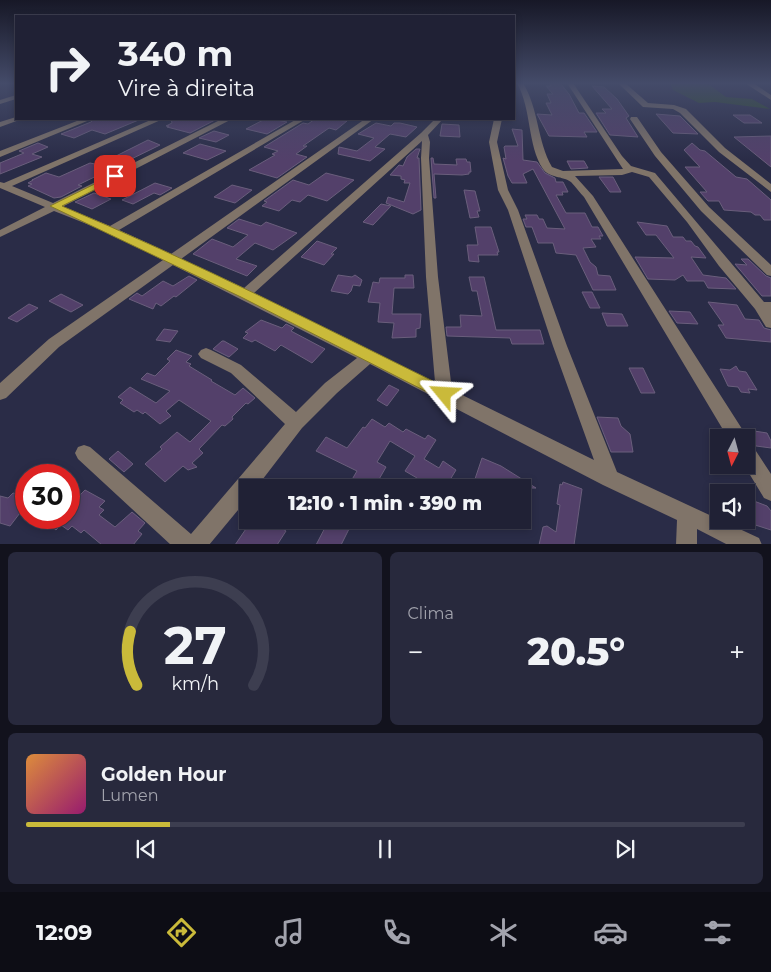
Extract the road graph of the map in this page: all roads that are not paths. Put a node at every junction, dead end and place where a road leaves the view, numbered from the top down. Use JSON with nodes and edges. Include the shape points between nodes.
{"nodes":[{"id":1,"x":531,"y":108,"type":"edge"},
{"id":2,"x":587,"y":108,"type":"edge"},
{"id":3,"x":678,"y":108,"type":"edge"},
{"id":4,"x":634,"y":119,"type":"dead end"},
{"id":5,"x":15,"y":120,"type":"edge"},
{"id":6,"x":85,"y":120,"type":"edge"},
{"id":7,"x":157,"y":120,"type":"edge"},
{"id":8,"x":226,"y":120,"type":"edge"},
{"id":9,"x":300,"y":120,"type":"edge"},
{"id":10,"x":369,"y":120,"type":"edge"},
{"id":11,"x":438,"y":120,"type":"edge"},
{"id":12,"x":498,"y":120,"type":"edge"},
{"id":13,"x":0,"y":124,"type":"edge"},
{"id":14,"x":424,"y":135,"type":"junction"},
{"id":15,"x":0,"y":154,"type":"edge"},
{"id":16,"x":628,"y":168,"type":"junction"},
{"id":17,"x":563,"y":174,"type":"junction"},
{"id":18,"x":3,"y":186,"type":"edge"},
{"id":19,"x":771,"y":189,"type":"edge"},
{"id":20,"x":54,"y":206,"type":"junction"},
{"id":21,"x":111,"y":230,"type":"junction"},
{"id":22,"x":0,"y":234,"type":"edge"},
{"id":23,"x":172,"y":260,"type":"junction"},
{"id":24,"x":771,"y":272,"type":"edge"},
{"id":25,"x":245,"y":294,"type":"junction"},
{"id":26,"x":765,"y":307,"type":"edge"},
{"id":27,"x":771,"y":323,"type":"edge"},
{"id":28,"x":206,"y":354,"type":"dead end"},
{"id":29,"x":370,"y":356,"type":"junction"},
{"id":30,"x":0,"y":392,"type":"edge"},
{"id":31,"x":444,"y":394,"type":"junction"},
{"id":32,"x":296,"y":423,"type":"junction"},
{"id":33,"x":732,"y":429,"type":"edge"},
{"id":34,"x":84,"y":453,"type":"dead end"},
{"id":35,"x":755,"y":465,"type":"edge"},
{"id":36,"x":610,"y":478,"type":"junction"},
{"id":37,"x":771,"y":491,"type":"edge"},
{"id":38,"x":687,"y":514,"type":"junction"},
{"id":39,"x":187,"y":544,"type":"edge"},
{"id":40,"x":195,"y":544,"type":"edge"},
{"id":41,"x":686,"y":544,"type":"edge"},
{"id":42,"x":752,"y":544,"type":"edge"}],
"edges":[{"from":1,"to":17,"type":"street","via":[[546,164],[552,171]]},
{"from":2,"to":16,"type":"street"},
{"from":3,"to":19,"type":"street"},
{"from":4,"to":24,"type":"street","via":[[658,154],[698,201]]},
{"from":5,"to":13,"type":"street"},
{"from":6,"to":15,"type":"street"},
{"from":7,"to":18,"type":"street"},
{"from":8,"to":20,"type":"street"},
{"from":9,"to":21,"type":"street"},
{"from":10,"to":23,"type":"street"},
{"from":11,"to":14,"type":"street"},
{"from":12,"to":36,"type":"street","via":[[492,138],[504,190]]},
{"from":14,"to":25,"type":"street"},
{"from":14,"to":31,"type":"street","via":[[432,277]]},
{"from":16,"to":17,"type":"street","via":[[622,172]]},
{"from":16,"to":26,"type":"street","via":[[652,175]]},
{"from":17,"to":33,"type":"street","via":[[574,180],[588,196]]},
{"from":18,"to":20,"type":"street"},
{"from":20,"to":21,"type":"street"},
{"from":20,"to":22,"type":"street"},
{"from":21,"to":23,"type":"street"},
{"from":23,"to":25,"type":"street"},
{"from":23,"to":30,"type":"street","via":[[54,343]]},
{"from":25,"to":29,"type":"street"},
{"from":26,"to":27,"type":"street"},
{"from":28,"to":32,"type":"street","via":[[236,369]]},
{"from":29,"to":31,"type":"street"},
{"from":29,"to":32,"type":"street"},
{"from":31,"to":36,"type":"street"},
{"from":32,"to":40,"type":"street"},
{"from":34,"to":39,"type":"street"},
{"from":35,"to":37,"type":"street"},
{"from":36,"to":38,"type":"street"},
{"from":38,"to":41,"type":"street"},
{"from":38,"to":42,"type":"street"}]}
